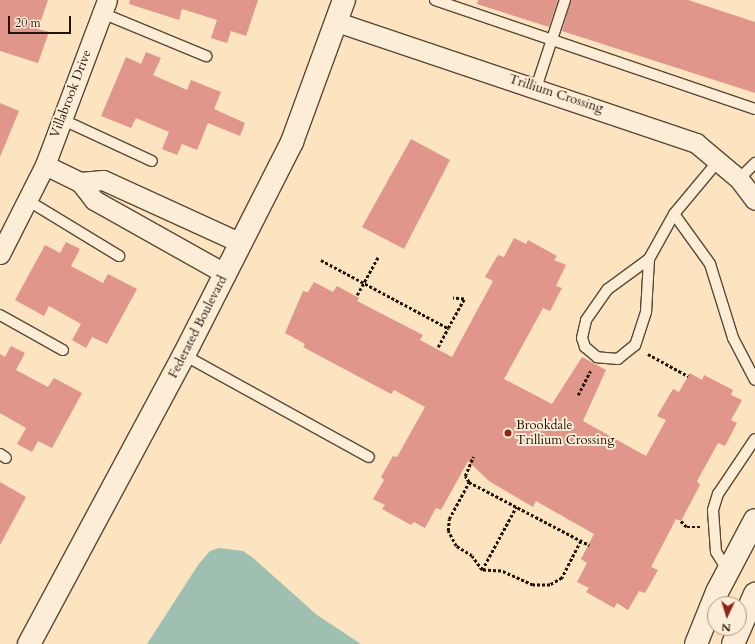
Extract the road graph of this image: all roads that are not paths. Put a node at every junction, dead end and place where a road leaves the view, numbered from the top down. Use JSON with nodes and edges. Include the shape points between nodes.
{"nodes":[{"id":1,"x":344,"y":0,"type":"edge"},
{"id":2,"x":435,"y":0,"type":"edge"},
{"id":3,"x":566,"y":0,"type":"edge"},
{"id":4,"x":104,"y":7,"type":"edge"},
{"id":5,"x":337,"y":22,"type":"junction"},
{"id":6,"x":552,"y":42,"type":"junction"},
{"id":7,"x":206,"y":56,"type":"dead end"},
{"id":8,"x":536,"y":88,"type":"junction"},
{"id":9,"x":755,"y":109,"type":"edge"},
{"id":10,"x":61,"y":119,"type":"junction"},
{"id":11,"x":719,"y":160,"type":"junction"},
{"id":12,"x":152,"y":161,"type":"dead end"},
{"id":13,"x":755,"y":163,"type":"edge"},
{"id":14,"x":45,"y":165,"type":"junction"},
{"id":15,"x":739,"y":179,"type":"junction"},
{"id":16,"x":80,"y":182,"type":"junction"},
{"id":17,"x":27,"y":200,"type":"junction"},
{"id":18,"x":755,"y":200,"type":"edge"},
{"id":19,"x":674,"y":214,"type":"junction"},
{"id":20,"x":241,"y":244,"type":"junction"},
{"id":21,"x":0,"y":254,"type":"edge"},
{"id":22,"x":119,"y":256,"type":"dead end"},
{"id":23,"x":649,"y":259,"type":"junction"},
{"id":24,"x":226,"y":274,"type":"junction"},
{"id":25,"x":0,"y":315,"type":"edge"},
{"id":26,"x":63,"y":350,"type":"dead end"},
{"id":27,"x":184,"y":355,"type":"junction"},
{"id":28,"x":755,"y":380,"type":"edge"},
{"id":29,"x":755,"y":440,"type":"edge"},
{"id":30,"x":369,"y":457,"type":"dead end"},
{"id":31,"x":755,"y":520,"type":"edge"},
{"id":32,"x":728,"y":571,"type":"junction"},
{"id":33,"x":755,"y":594,"type":"edge"},
{"id":34,"x":28,"y":644,"type":"edge"},
{"id":35,"x":696,"y":644,"type":"edge"},
{"id":36,"x":733,"y":644,"type":"edge"}],
"edges":[{"from":1,"to":5,"type":"main road","name":"Federated Boulevard"},
{"from":2,"to":6,"type":"lane"},
{"from":3,"to":6,"type":"lane"},
{"from":4,"to":7,"type":"lane"},
{"from":4,"to":10,"type":"street","name":"Villabrook Drive"},
{"from":5,"to":8,"type":"street","name":"Trillium Crossing"},
{"from":5,"to":20,"type":"main road","name":"Federated Boulevard","via":[[292,142]]},
{"from":6,"to":8,"type":"lane"},
{"from":6,"to":9,"type":"lane"},
{"from":8,"to":11,"type":"street","name":"Trillium Crossing","via":[[662,129],[696,144]]},
{"from":10,"to":12,"type":"lane"},
{"from":10,"to":14,"type":"street","name":"Villabrook Drive"},
{"from":11,"to":15,"type":"street","name":"Trillium Crossing"},
{"from":11,"to":19,"type":"lane"},
{"from":13,"to":15,"type":"lane"},
{"from":14,"to":16,"type":"street"},
{"from":14,"to":17,"type":"street","name":"Villabrook Drive"},
{"from":15,"to":18,"type":"street","name":"Trillium Crossing"},
{"from":16,"to":20,"type":"street","via":[[103,180]]},
{"from":16,"to":24,"type":"street","via":[[94,200]]},
{"from":17,"to":21,"type":"street","name":"Villabrook Drive"},
{"from":17,"to":22,"type":"lane"},
{"from":19,"to":23,"type":"lane"},
{"from":19,"to":28,"type":"lane","via":[[710,264],[733,338]]},
{"from":20,"to":24,"type":"main road","name":"Federated Boulevard"},
{"from":23,"to":23,"type":"lane","via":[[608,289],[586,320],[582,338],[585,347],[597,357],[618,359],[635,345],[646,312]]},
{"from":24,"to":27,"type":"main road","name":"Federated Boulevard"},
{"from":25,"to":26,"type":"lane"},
{"from":27,"to":30,"type":"lane"},
{"from":27,"to":34,"type":"main road","name":"Federated Boulevard"},
{"from":29,"to":32,"type":"lane","via":[[718,494],[713,510],[716,552]]},
{"from":31,"to":32,"type":"main road"},
{"from":32,"to":35,"type":"main road"},
{"from":33,"to":36,"type":"main road"}]}
